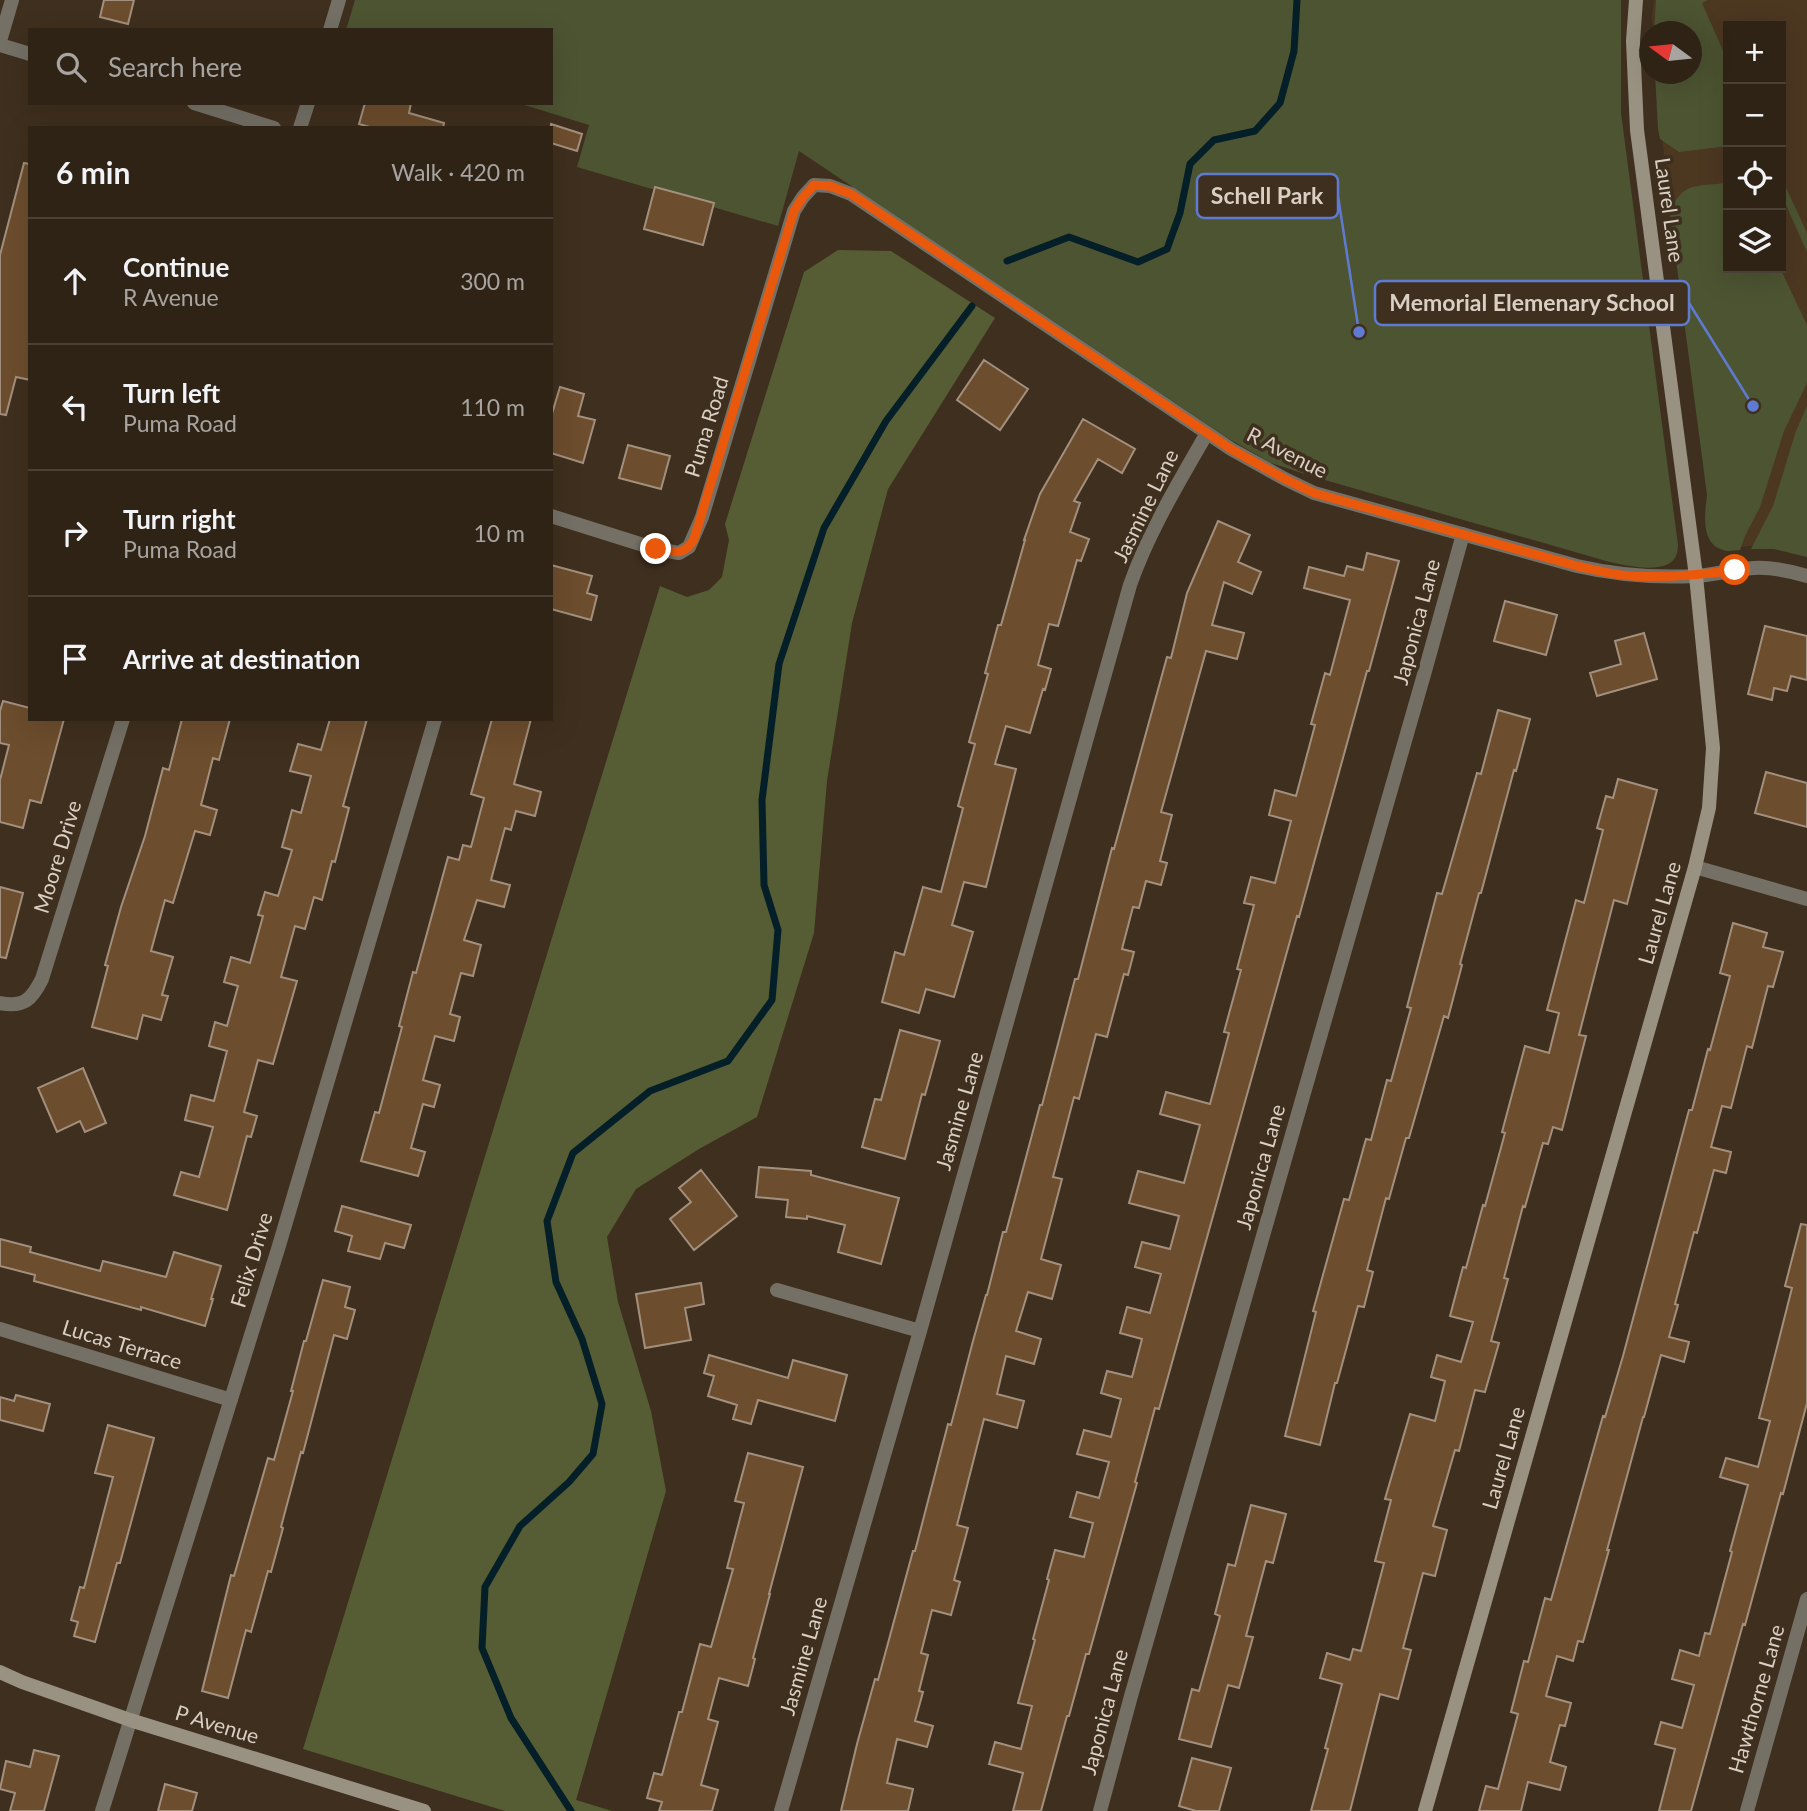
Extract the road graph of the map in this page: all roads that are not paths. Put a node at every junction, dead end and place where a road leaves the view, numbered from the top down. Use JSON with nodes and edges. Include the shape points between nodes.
{"nodes":[{"id":1,"x":12,"y":0,"type":"edge"},
{"id":2,"x":339,"y":0,"type":"edge"},
{"id":3,"x":1636,"y":0,"type":"edge"},
{"id":4,"x":331,"y":28,"type":"edge"},
{"id":5,"x":0,"y":43,"type":"edge"},
{"id":6,"x":28,"y":53,"type":"edge"},
{"id":7,"x":200,"y":105,"type":"edge"},
{"id":8,"x":307,"y":105,"type":"edge"},
{"id":9,"x":268,"y":126,"type":"edge"},
{"id":10,"x":301,"y":126,"type":"edge"},
{"id":11,"x":814,"y":185,"type":"joint"},
{"id":12,"x":1207,"y":433,"type":"junction"},
{"id":13,"x":553,"y":517,"type":"edge"},
{"id":14,"x":1462,"y":534,"type":"junction"},
{"id":15,"x":1696,"y":576,"type":"junction"},
{"id":16,"x":1807,"y":576,"type":"edge"},
{"id":17,"x":122,"y":721,"type":"edge"},
{"id":18,"x":434,"y":721,"type":"edge"},
{"id":19,"x":1695,"y":867,"type":"junction"},
{"id":20,"x":1807,"y":899,"type":"edge"},
{"id":21,"x":0,"y":1003,"type":"edge"},
{"id":22,"x":777,"y":1290,"type":"dead end"},
{"id":23,"x":0,"y":1329,"type":"edge"},
{"id":24,"x":920,"y":1331,"type":"junction"},
{"id":25,"x":231,"y":1400,"type":"junction"},
{"id":26,"x":1807,"y":1599,"type":"edge"},
{"id":27,"x":0,"y":1672,"type":"edge"},
{"id":28,"x":130,"y":1720,"type":"junction"},
{"id":29,"x":102,"y":1811,"type":"edge"},
{"id":30,"x":422,"y":1811,"type":"edge"},
{"id":31,"x":781,"y":1811,"type":"edge"},
{"id":32,"x":1100,"y":1811,"type":"edge"},
{"id":33,"x":1425,"y":1811,"type":"edge"},
{"id":34,"x":1747,"y":1811,"type":"edge"}],
"edges":[{"from":1,"to":5,"type":"street"},
{"from":2,"to":4,"type":"street"},
{"from":3,"to":15,"type":"street","name":"Laurel Lane","via":[[1637,130]]},
{"from":5,"to":6,"type":"street"},
{"from":7,"to":9,"type":"street"},
{"from":8,"to":10,"type":"street"},
{"from":11,"to":12,"type":"street","name":"R Avenue","via":[[851,194]]},
{"from":11,"to":13,"type":"street","name":"Puma Road","via":[[794,211],[689,547],[680,553],[656,549]]},
{"from":12,"to":14,"type":"street","name":"R Avenue","via":[[1314,493]]},
{"from":12,"to":24,"type":"street","name":"Jasmine Lane","via":[[1158,521],[1130,585]]},
{"from":14,"to":15,"type":"street","name":"R Avenue","via":[[1606,572]]},
{"from":14,"to":32,"type":"street","name":"Japonica Lane"},
{"from":15,"to":16,"type":"street","name":"R Avenue","via":[[1754,568]]},
{"from":15,"to":19,"type":"street","name":"Laurel Lane","via":[[1713,748],[1709,808]]},
{"from":17,"to":21,"type":"street","name":"Moore Drive","via":[[42,979],[25,1003]]},
{"from":18,"to":25,"type":"street","name":"Felix Drive"},
{"from":19,"to":20,"type":"street"},
{"from":19,"to":33,"type":"street","name":"Laurel Lane"},
{"from":22,"to":24,"type":"street"},
{"from":23,"to":25,"type":"street","name":"Lucas Terrace"},
{"from":24,"to":31,"type":"street","name":"Jasmine Lane"},
{"from":25,"to":28,"type":"street","name":"Felix Drive"},
{"from":26,"to":34,"type":"street","name":"Hawthorne Lane"},
{"from":27,"to":28,"type":"street","name":"P Avenue"},
{"from":28,"to":29,"type":"street","name":"Felix Drive"},
{"from":28,"to":30,"type":"street","name":"P Avenue"}]}
